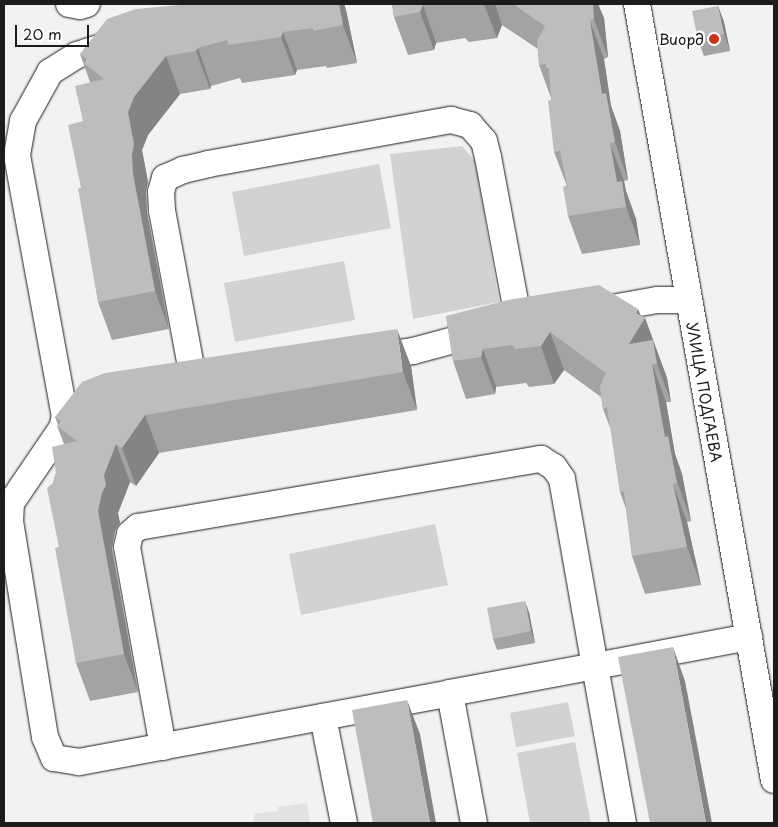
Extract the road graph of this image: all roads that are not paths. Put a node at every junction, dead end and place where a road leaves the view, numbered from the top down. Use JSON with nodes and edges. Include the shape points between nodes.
{"nodes":[{"id":1,"x":69,"y":4,"type":"edge"},
{"id":2,"x":87,"y":4,"type":"edge"},
{"id":3,"x":637,"y":4,"type":"edge"},
{"id":4,"x":138,"y":35,"type":"edge"},
{"id":5,"x":688,"y":300,"type":"junction"},
{"id":6,"x":519,"y":323,"type":"junction"},
{"id":7,"x":346,"y":360,"type":"edge"},
{"id":8,"x":222,"y":379,"type":"edge"},
{"id":9,"x":107,"y":400,"type":"edge"},
{"id":10,"x":65,"y":416,"type":"junction"},
{"id":11,"x":748,"y":637,"type":"junction"},
{"id":12,"x":595,"y":666,"type":"junction"},
{"id":13,"x":450,"y":693,"type":"junction"},
{"id":14,"x":323,"y":717,"type":"junction"},
{"id":15,"x":163,"y":747,"type":"junction"},
{"id":16,"x":774,"y":780,"type":"edge"},
{"id":17,"x":344,"y":823,"type":"edge"},
{"id":18,"x":474,"y":823,"type":"edge"},
{"id":19,"x":623,"y":823,"type":"edge"}],
"edges":[{"from":1,"to":2,"type":"street"},
{"from":3,"to":5,"type":"street","name":"УЛИЦА ПОДГАЕВА"},
{"from":4,"to":10,"type":"street","via":[[77,55],[50,72],[23,121],[17,155]]},
{"from":5,"to":6,"type":"street","via":[[657,300]]},
{"from":5,"to":11,"type":"street","name":"УЛИЦА ПОДГАЕВА"},
{"from":6,"to":7,"type":"street","via":[[413,351]]},
{"from":6,"to":8,"type":"street","via":[[488,157],[484,141],[470,126],[451,120],[227,160],[183,170],[165,178],[161,192],[184,385]]},
{"from":9,"to":10,"type":"street"},
{"from":10,"to":15,"type":"street","via":[[62,428],[11,503],[10,521],[45,737],[54,758],[75,762]]},
{"from":11,"to":12,"type":"street"},
{"from":11,"to":16,"type":"street","name":"УЛИЦА ПОДГАЕВА"},
{"from":12,"to":13,"type":"street"},
{"from":12,"to":15,"type":"street","via":[[562,479],[554,467],[541,459],[138,527],[130,534],[127,547]]},
{"from":12,"to":19,"type":"street"},
{"from":13,"to":14,"type":"street"},
{"from":13,"to":18,"type":"street"},
{"from":14,"to":15,"type":"street"},
{"from":14,"to":17,"type":"street"}]}
